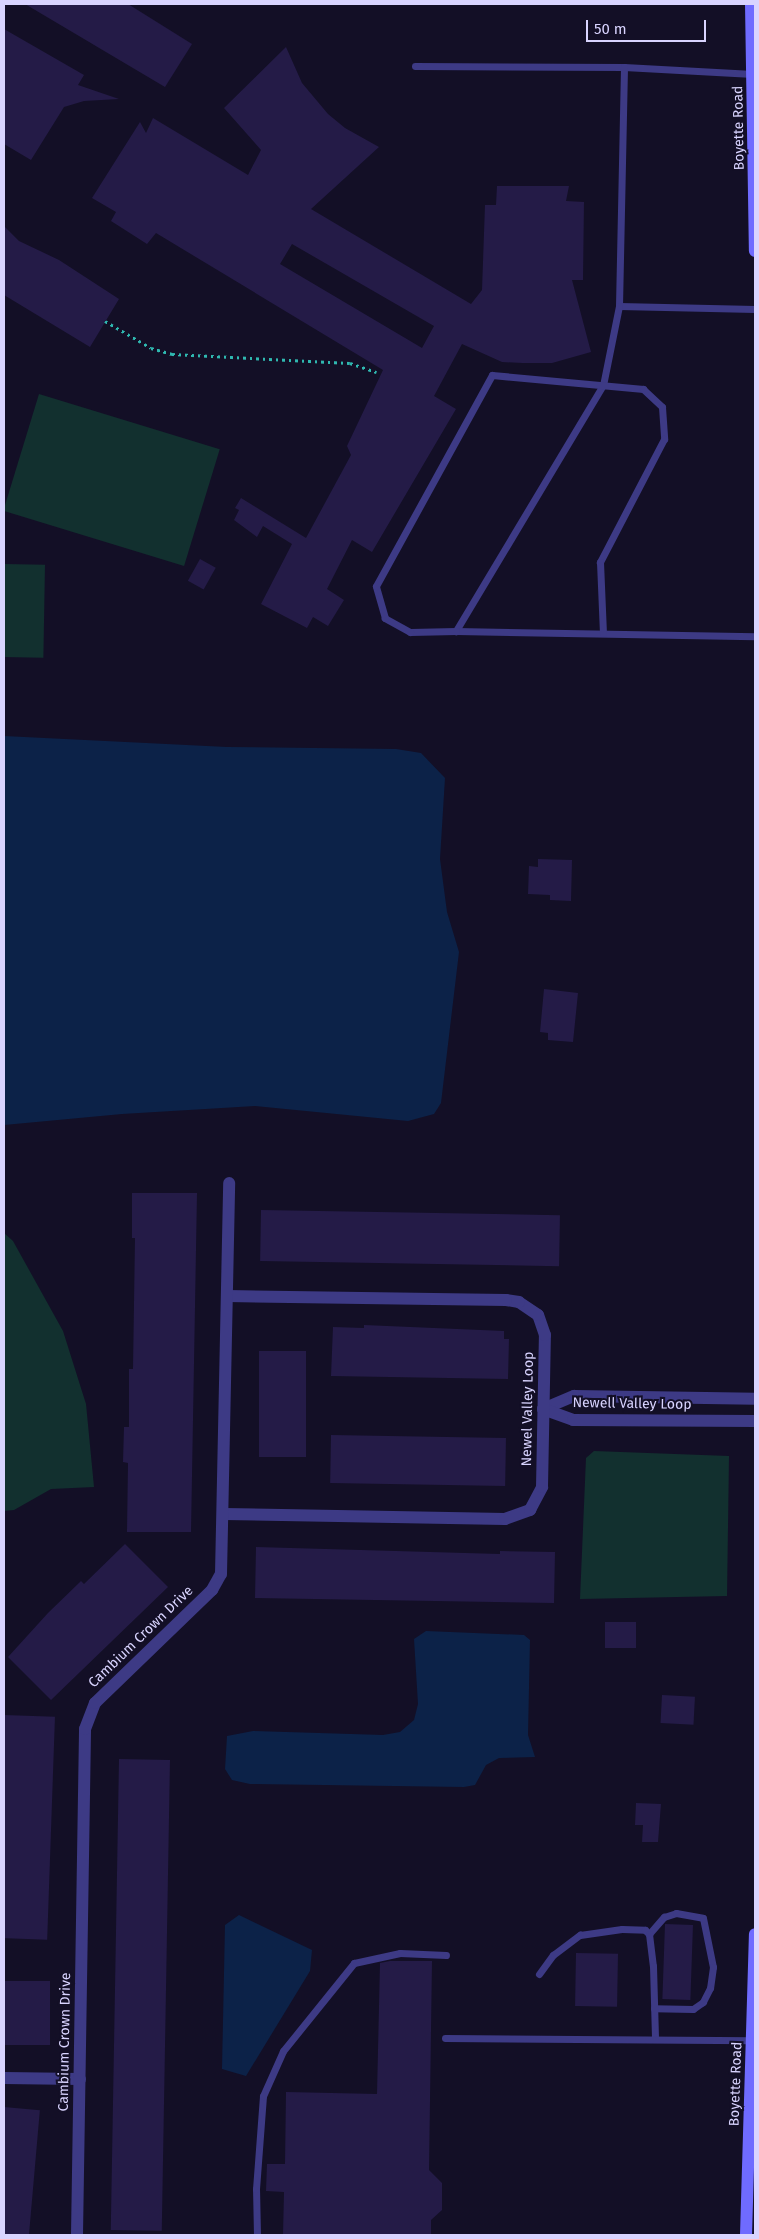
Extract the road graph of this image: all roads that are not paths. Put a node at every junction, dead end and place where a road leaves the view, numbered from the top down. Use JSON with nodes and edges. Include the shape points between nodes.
{"nodes":[{"id":1,"x":751,"y":4,"type":"edge"},
{"id":2,"x":415,"y":66,"type":"dead end"},
{"id":3,"x":624,"y":67,"type":"junction"},
{"id":4,"x":753,"y":74,"type":"junction"},
{"id":5,"x":755,"y":251,"type":"edge"},
{"id":6,"x":619,"y":306,"type":"junction"},
{"id":7,"x":755,"y":309,"type":"edge"},
{"id":8,"x":603,"y":385,"type":"junction"},
{"id":9,"x":456,"y":630,"type":"junction"},
{"id":10,"x":604,"y":633,"type":"junction"},
{"id":11,"x":755,"y":636,"type":"edge"},
{"id":12,"x":229,"y":1183,"type":"dead end"},
{"id":13,"x":227,"y":1296,"type":"junction"},
{"id":14,"x":755,"y":1399,"type":"edge"},
{"id":15,"x":543,"y":1409,"type":"junction"},
{"id":16,"x":755,"y":1420,"type":"edge"},
{"id":17,"x":224,"y":1514,"type":"junction"},
{"id":18,"x":649,"y":1934,"type":"junction"},
{"id":19,"x":755,"y":1934,"type":"edge"},
{"id":20,"x":446,"y":1955,"type":"dead end"},
{"id":21,"x":539,"y":1974,"type":"dead end"},
{"id":22,"x":654,"y":2008,"type":"junction"},
{"id":23,"x":445,"y":2038,"type":"dead end"},
{"id":24,"x":655,"y":2039,"type":"junction"},
{"id":25,"x":754,"y":2040,"type":"edge"},
{"id":26,"x":4,"y":2078,"type":"edge"},
{"id":27,"x":80,"y":2079,"type":"junction"},
{"id":28,"x":77,"y":2235,"type":"edge"},
{"id":29,"x":257,"y":2235,"type":"edge"},
{"id":30,"x":746,"y":2235,"type":"edge"}],
"edges":[{"from":1,"to":4,"type":"main road","name":"Boyette Road"},
{"from":2,"to":3,"type":"lane"},
{"from":3,"to":4,"type":"lane"},
{"from":3,"to":6,"type":"lane"},
{"from":4,"to":5,"type":"main road","name":"Boyette Road"},
{"from":6,"to":7,"type":"lane"},
{"from":6,"to":8,"type":"lane"},
{"from":8,"to":9,"type":"lane"},
{"from":8,"to":9,"type":"lane","via":[[492,376],[376,586],[385,618],[410,632]]},
{"from":8,"to":10,"type":"lane","via":[[643,389],[662,407],[664,439],[600,562]]},
{"from":9,"to":10,"type":"lane"},
{"from":10,"to":11,"type":"lane"},
{"from":12,"to":13,"type":"street","name":"Cambium Crown Drive"},
{"from":13,"to":15,"type":"street","name":"Newel Valley Loop","via":[[519,1302],[538,1315],[543,1325]]},
{"from":13,"to":17,"type":"street","name":"Cambium Crown Drive"},
{"from":14,"to":15,"type":"street","name":"Newell Valley Loop","via":[[574,1396]]},
{"from":15,"to":16,"type":"street","name":"Newell Valley Loop","via":[[573,1420]]},
{"from":15,"to":17,"type":"street","name":"Newel Valley Loop","via":[[542,1487],[530,1510],[519,1516]]},
{"from":17,"to":27,"type":"street","name":"Cambium Crown Drive","via":[[223,1562],[217,1582],[95,1703],[87,1720]]},
{"from":18,"to":21,"type":"lane","via":[[645,1930],[622,1929],[580,1936],[553,1955]]},
{"from":18,"to":22,"type":"lane"},
{"from":18,"to":22,"type":"lane","via":[[664,1918],[676,1913],[703,1918],[713,1966],[710,1988],[703,2002],[693,2008]]},
{"from":19,"to":25,"type":"main road","name":"Boyette Road"},
{"from":20,"to":29,"type":"lane","via":[[400,1952],[354,1963],[283,2050],[263,2096],[256,2189]]},
{"from":22,"to":24,"type":"lane"},
{"from":23,"to":24,"type":"lane"},
{"from":24,"to":25,"type":"lane"},
{"from":25,"to":30,"type":"main road","name":"Boyette Road"},
{"from":26,"to":27,"type":"street"},
{"from":27,"to":28,"type":"street","name":"Cambium Crown Drive"}]}
